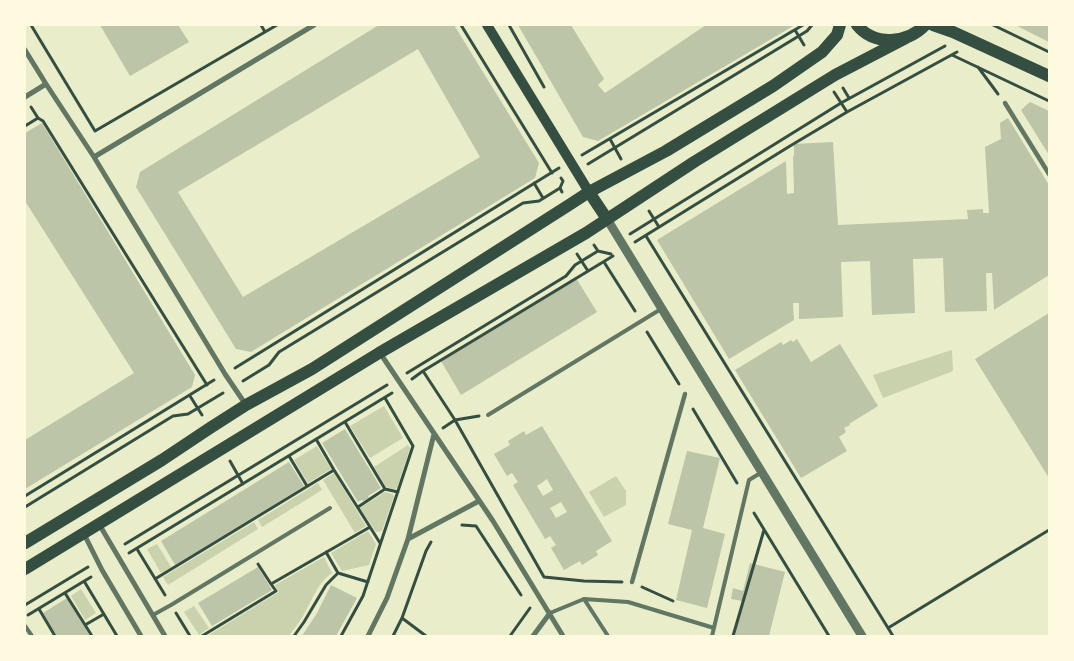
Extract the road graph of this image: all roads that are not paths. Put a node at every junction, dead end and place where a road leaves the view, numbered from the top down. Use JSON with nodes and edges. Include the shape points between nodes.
{"nodes":[{"id":1,"x":314,"y":25,"type":"edge"},
{"id":2,"x":487,"y":25,"type":"edge"},
{"id":3,"x":840,"y":25,"type":"edge"},
{"id":4,"x":857,"y":25,"type":"edge"},
{"id":5,"x":925,"y":25,"type":"edge"},
{"id":6,"x":933,"y":25,"type":"edge"},
{"id":7,"x":906,"y":38,"type":"junction"},
{"id":8,"x":25,"y":50,"type":"edge"},
{"id":9,"x":1049,"y":76,"type":"edge"},
{"id":10,"x":46,"y":84,"type":"junction"},
{"id":11,"x":25,"y":97,"type":"edge"},
{"id":12,"x":1005,"y":103,"type":"road end"},
{"id":13,"x":94,"y":157,"type":"junction"},
{"id":14,"x":1049,"y":174,"type":"edge"},
{"id":15,"x":590,"y":192,"type":"junction"},
{"id":16,"x":608,"y":218,"type":"junction"},
{"id":17,"x":663,"y":308,"type":"junction"},
{"id":18,"x":380,"y":352,"type":"junction"},
{"id":19,"x":685,"y":394,"type":"road end"},
{"id":20,"x":246,"y":405,"type":"junction"},
{"id":21,"x":488,"y":415,"type":"road end"},
{"id":22,"x":434,"y":434,"type":"junction"},
{"id":23,"x":762,"y":472,"type":"junction"},
{"id":24,"x":479,"y":501,"type":"junction"},
{"id":25,"x":330,"y":508,"type":"dead end"},
{"id":26,"x":99,"y":524,"type":"junction"},
{"id":27,"x":84,"y":534,"type":"junction"},
{"id":28,"x":408,"y":539,"type":"junction"},
{"id":29,"x":25,"y":543,"type":"edge"},
{"id":30,"x":25,"y":569,"type":"edge"},
{"id":31,"x":632,"y":582,"type":"road end"},
{"id":32,"x":584,"y":599,"type":"junction"},
{"id":33,"x":550,"y":613,"type":"junction"},
{"id":34,"x":153,"y":615,"type":"junction"},
{"id":35,"x":25,"y":626,"type":"edge"},
{"id":36,"x":714,"y":628,"type":"junction"},
{"id":37,"x":32,"y":636,"type":"edge"},
{"id":38,"x":141,"y":636,"type":"edge"},
{"id":39,"x":165,"y":636,"type":"edge"},
{"id":40,"x":368,"y":636,"type":"edge"},
{"id":41,"x":533,"y":636,"type":"edge"},
{"id":42,"x":563,"y":636,"type":"edge"},
{"id":43,"x":608,"y":636,"type":"edge"},
{"id":44,"x":712,"y":636,"type":"edge"},
{"id":45,"x":862,"y":636,"type":"edge"}],
"edges":[{"from":1,"to":13,"type":"street"},
{"from":2,"to":15,"type":"main road"},
{"from":3,"to":15,"type":"main road","via":[[822,52],[773,86],[666,151]]},
{"from":4,"to":7,"type":"main road","via":[[869,35],[881,39]]},
{"from":5,"to":7,"type":"main road"},
{"from":6,"to":9,"type":"main road"},
{"from":7,"to":16,"type":"main road","via":[[835,75]]},
{"from":8,"to":10,"type":"street"},
{"from":10,"to":11,"type":"street"},
{"from":10,"to":13,"type":"street"},
{"from":12,"to":14,"type":"street"},
{"from":13,"to":20,"type":"street","via":[[224,374]]},
{"from":15,"to":16,"type":"main road"},
{"from":15,"to":20,"type":"main road","via":[[312,369]]},
{"from":16,"to":17,"type":"street"},
{"from":16,"to":18,"type":"main road"},
{"from":17,"to":21,"type":"lane"},
{"from":17,"to":23,"type":"street"},
{"from":18,"to":22,"type":"street"},
{"from":18,"to":26,"type":"main road"},
{"from":19,"to":31,"type":"street"},
{"from":20,"to":29,"type":"main road"},
{"from":22,"to":24,"type":"street"},
{"from":22,"to":28,"type":"street"},
{"from":23,"to":36,"type":"lane","via":[[749,480]]},
{"from":23,"to":45,"type":"street"},
{"from":24,"to":28,"type":"street"},
{"from":24,"to":33,"type":"street"},
{"from":25,"to":34,"type":"lane"},
{"from":26,"to":27,"type":"main road"},
{"from":26,"to":34,"type":"street"},
{"from":27,"to":30,"type":"main road"},
{"from":27,"to":38,"type":"street"},
{"from":28,"to":40,"type":"street"},
{"from":32,"to":33,"type":"lane"},
{"from":32,"to":36,"type":"lane","via":[[628,602]]},
{"from":32,"to":43,"type":"lane"},
{"from":33,"to":41,"type":"street"},
{"from":33,"to":42,"type":"street"},
{"from":34,"to":39,"type":"street"},
{"from":35,"to":37,"type":"lane"},
{"from":36,"to":44,"type":"lane"}]}
